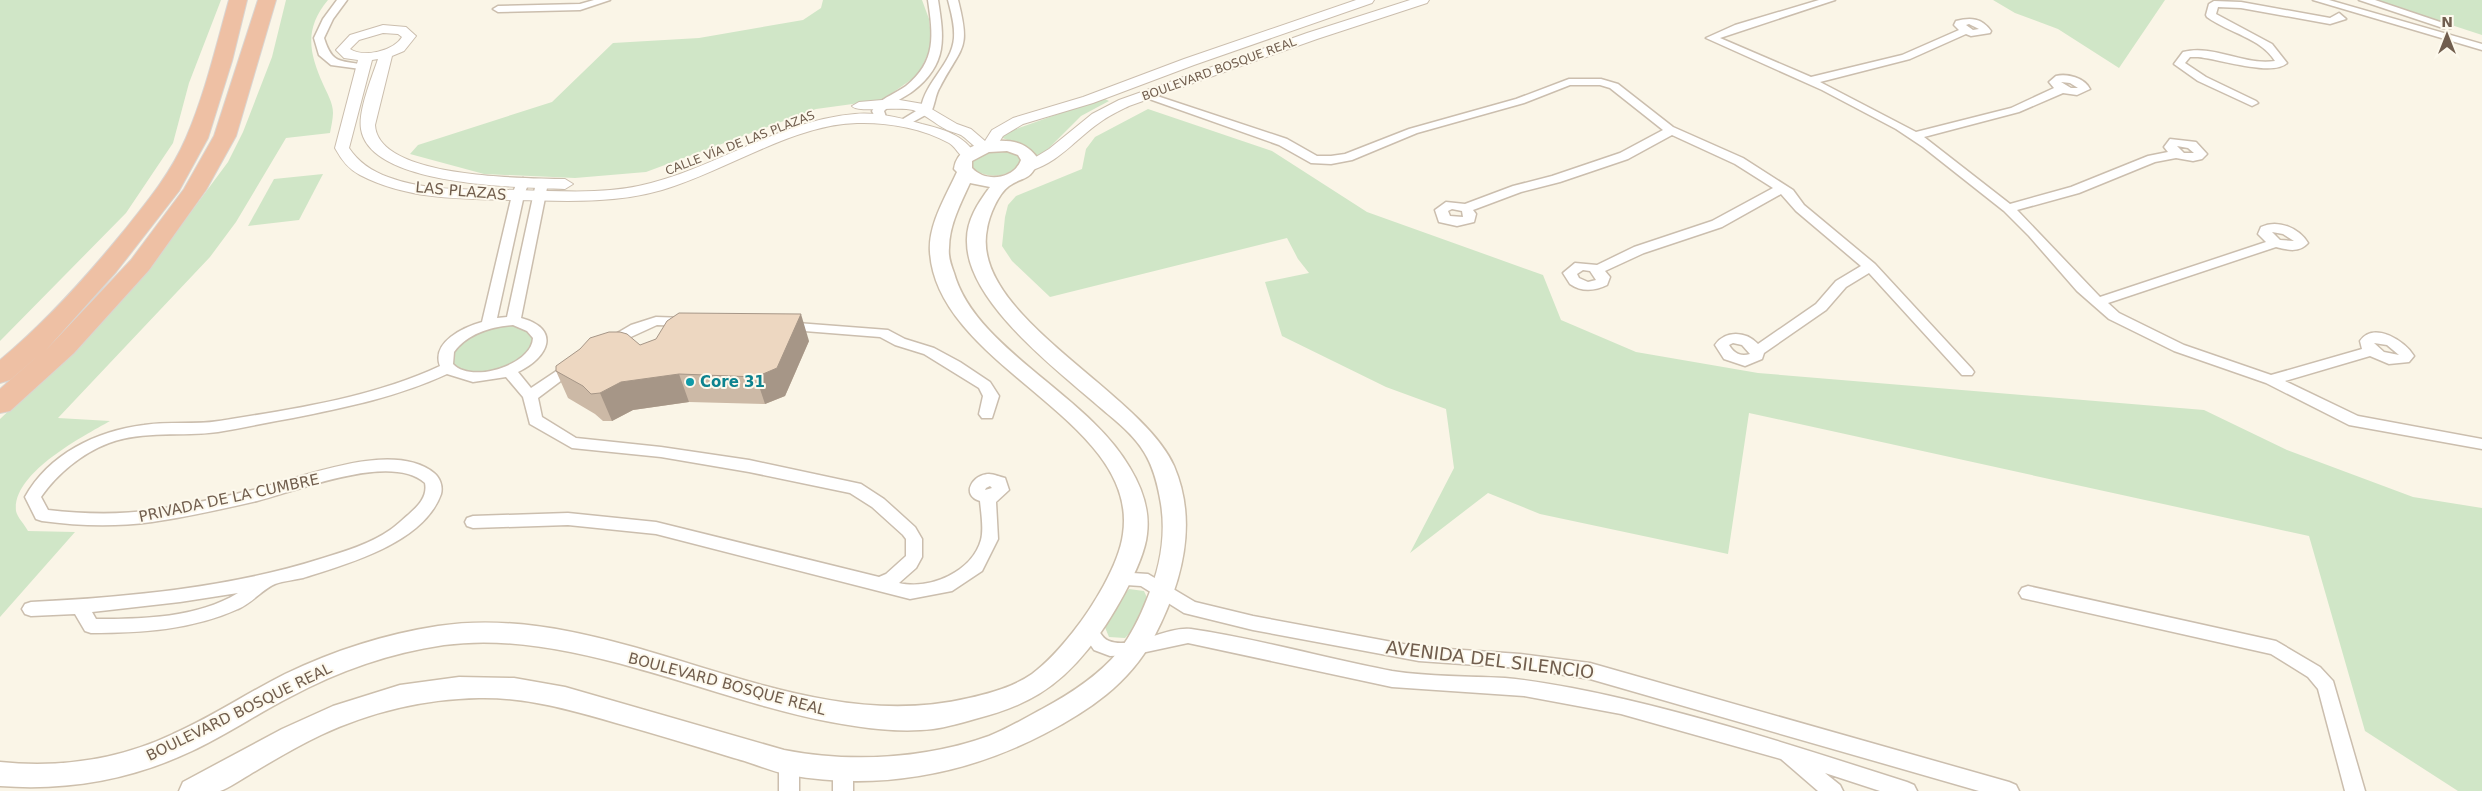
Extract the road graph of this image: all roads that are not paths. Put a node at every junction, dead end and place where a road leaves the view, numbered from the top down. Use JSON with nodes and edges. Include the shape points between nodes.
{"nodes":[{"id":1,"x":238,"y":0,"type":"edge"},
{"id":2,"x":267,"y":0,"type":"edge"},
{"id":3,"x":342,"y":0,"type":"edge"},
{"id":4,"x":605,"y":0,"type":"edge"},
{"id":5,"x":933,"y":0,"type":"edge"},
{"id":6,"x":953,"y":0,"type":"edge"},
{"id":7,"x":1368,"y":0,"type":"edge"},
{"id":8,"x":1423,"y":0,"type":"edge"},
{"id":9,"x":1830,"y":0,"type":"edge"},
{"id":10,"x":2318,"y":0,"type":"edge"},
{"id":11,"x":2364,"y":0,"type":"edge"},
{"id":12,"x":1343,"y":8,"type":"junction"},
{"id":13,"x":498,"y":9,"type":"dead end"},
{"id":14,"x":2338,"y":12,"type":"junction"},
{"id":15,"x":1362,"y":19,"type":"junction"},
{"id":16,"x":1965,"y":31,"type":"dead end"},
{"id":17,"x":2479,"y":41,"type":"edge"},
{"id":18,"x":386,"y":54,"type":"junction"},
{"id":19,"x":365,"y":62,"type":"junction"},
{"id":20,"x":1809,"y":80,"type":"junction"},
{"id":21,"x":2062,"y":89,"type":"dead end"},
{"id":22,"x":1160,"y":90,"type":"junction"},
{"id":23,"x":1144,"y":95,"type":"junction"},
{"id":24,"x":2252,"y":103,"type":"dead end"},
{"id":25,"x":882,"y":110,"type":"junction"},
{"id":26,"x":927,"y":110,"type":"junction"},
{"id":27,"x":907,"y":121,"type":"junction"},
{"id":28,"x":1228,"y":122,"type":"junction"},
{"id":29,"x":1672,"y":130,"type":"junction"},
{"id":30,"x":1915,"y":136,"type":"junction"},
{"id":31,"x":987,"y":147,"type":"junction"},
{"id":32,"x":2178,"y":154,"type":"dead end"},
{"id":33,"x":967,"y":164,"type":"junction"},
{"id":34,"x":1030,"y":166,"type":"junction"},
{"id":35,"x":1004,"y":181,"type":"junction"},
{"id":36,"x":1782,"y":188,"type":"junction"},
{"id":37,"x":521,"y":189,"type":"junction"},
{"id":38,"x":540,"y":190,"type":"junction"},
{"id":39,"x":1466,"y":208,"type":"dead end"},
{"id":40,"x":2008,"y":208,"type":"junction"},
{"id":41,"x":2276,"y":243,"type":"dead end"},
{"id":42,"x":1870,"y":267,"type":"junction"},
{"id":43,"x":1597,"y":270,"type":"dead end"},
{"id":44,"x":2098,"y":302,"type":"junction"},
{"id":45,"x":513,"y":321,"type":"junction"},
{"id":46,"x":702,"y":323,"type":"edge"},
{"id":47,"x":489,"y":324,"type":"junction"},
{"id":48,"x":766,"y":325,"type":"edge"},
{"id":49,"x":1757,"y":351,"type":"dead end"},
{"id":50,"x":2371,"y":351,"type":"dead end"},
{"id":51,"x":448,"y":368,"type":"junction"},
{"id":52,"x":509,"y":371,"type":"junction"},
{"id":53,"x":1967,"y":372,"type":"dead end"},
{"id":54,"x":0,"y":374,"type":"edge"},
{"id":55,"x":2271,"y":380,"type":"junction"},
{"id":56,"x":530,"y":396,"type":"junction"},
{"id":57,"x":0,"y":404,"type":"edge"},
{"id":58,"x":987,"y":414,"type":"dead end"},
{"id":59,"x":2482,"y":444,"type":"edge"},
{"id":60,"x":988,"y":497,"type":"dead end"},
{"id":61,"x":473,"y":522,"type":"dead end"},
{"id":62,"x":271,"y":579,"type":"junction"},
{"id":63,"x":1117,"y":579,"type":"junction"},
{"id":64,"x":879,"y":585,"type":"junction"},
{"id":65,"x":1164,"y":590,"type":"junction"},
{"id":66,"x":2028,"y":593,"type":"dead end"},
{"id":67,"x":81,"y":608,"type":"junction"},
{"id":68,"x":31,"y":609,"type":"dead end"},
{"id":69,"x":1090,"y":631,"type":"junction"},
{"id":70,"x":1136,"y":647,"type":"junction"},
{"id":71,"x":1419,"y":654,"type":"junction"},
{"id":72,"x":1416,"y":680,"type":"junction"},
{"id":73,"x":1783,"y":751,"type":"junction"},
{"id":74,"x":789,"y":762,"type":"junction"},
{"id":75,"x":0,"y":774,"type":"edge"},
{"id":76,"x":843,"y":779,"type":"edge"},
{"id":77,"x":193,"y":791,"type":"edge"},
{"id":78,"x":789,"y":791,"type":"edge"},
{"id":79,"x":1833,"y":791,"type":"edge"},
{"id":80,"x":1907,"y":791,"type":"edge"},
{"id":81,"x":2009,"y":791,"type":"edge"},
{"id":82,"x":2354,"y":791,"type":"edge"}],
"edges":[{"from":1,"to":54,"type":"highway","via":[[197,138],[168,191],[107,267],[36,344]]},
{"from":2,"to":57,"type":"highway","via":[[225,136],[195,190],[140,265],[65,348]]},
{"from":3,"to":19,"type":"street","via":[[319,38],[324,55],[336,63]]},
{"from":4,"to":13,"type":"street","via":[[580,7]]},
{"from":5,"to":25,"type":"street","via":[[938,37],[930,65],[906,91]]},
{"from":6,"to":26,"type":"street","via":[[959,43],[933,86]]},
{"from":7,"to":12,"type":"street","name":"BOULEVARD BOSQUE REAL"},
{"from":8,"to":15,"type":"street","name":"BOULEVARD BOSQUE REAL"},
{"from":9,"to":20,"type":"street","via":[[1711,38]]},
{"from":10,"to":14,"type":"street"},
{"from":11,"to":17,"type":"street"},
{"from":12,"to":15,"type":"street"},
{"from":12,"to":31,"type":"street","name":"BOULEVARD BOSQUE REAL","via":[[1088,100],[1018,121],[997,133]]},
{"from":14,"to":17,"type":"street"},
{"from":14,"to":24,"type":"street","via":[[2330,21],[2241,5],[2214,4],[2210,15],[2223,25],[2262,41],[2282,63],[2254,63],[2197,53],[2187,54],[2179,64]]},
{"from":15,"to":22,"type":"street","name":"BOULEVARD BOSQUE REAL"},
{"from":16,"to":20,"type":"street","via":[[1906,57]]},
{"from":18,"to":19,"type":"street"},
{"from":18,"to":19,"type":"street","via":[[408,41],[407,33],[393,29],[372,31],[353,38],[344,47],[348,56]]},
{"from":18,"to":37,"type":"street","name":"LAS PLAZAS","via":[[368,131],[385,155],[420,170]]},
{"from":19,"to":37,"type":"street","name":"LAS PLAZAS","via":[[342,148],[349,160],[372,174],[423,190],[453,193]]},
{"from":20,"to":30,"type":"street"},
{"from":21,"to":30,"type":"street","via":[[2015,110]]},
{"from":22,"to":23,"type":"street","name":"BOULEVARD BOSQUE REAL"},
{"from":22,"to":28,"type":"street","via":[[1216,112]]},
{"from":23,"to":28,"type":"street","via":[[1211,120]]},
{"from":23,"to":34,"type":"street","name":"BOULEVARD BOSQUE REAL","via":[[1103,113],[1060,151]]},
{"from":25,"to":26,"type":"street","name":"CALLE VÍA DE LAS PLAZAS","via":[[907,104]]},
{"from":25,"to":27,"type":"street","name":"CALLE VÍA DE LAS PLAZAS"},
{"from":25,"to":38,"type":"street","name":"CALLE VÍA DE LAS PLAZAS","via":[[807,127],[704,171],[655,187],[601,195]]},
{"from":26,"to":27,"type":"street"},
{"from":26,"to":31,"type":"street","name":"CALLE VÍA DE LAS PLAZAS"},
{"from":27,"to":33,"type":"street","name":"CALLE VÍA DE LAS PLAZAS","via":[[954,139],[962,145]]},
{"from":28,"to":29,"type":"street","via":[[1283,142],[1315,160],[1331,160],[1348,157],[1413,131],[1581,80],[1614,86],[1648,115]]},
{"from":29,"to":36,"type":"street","via":[[1739,161]]},
{"from":29,"to":39,"type":"street","via":[[1624,156],[1509,191]]},
{"from":30,"to":40,"type":"street"},
{"from":31,"to":33,"type":"main road"},
{"from":31,"to":34,"type":"main road","via":[[1008,146],[1024,151]]},
{"from":32,"to":40,"type":"street","via":[[2152,158],[2075,190]]},
{"from":33,"to":35,"type":"main road","via":[[970,177],[985,182]]},
{"from":33,"to":63,"type":"main road","name":"BOULEVARD BOSQUE REAL","via":[[942,232],[939,255],[947,286],[974,326],[1088,428],[1112,454],[1135,504],[1136,527],[1132,551]]},
{"from":34,"to":35,"type":"main road","via":[[1020,175]]},
{"from":35,"to":65,"type":"main road","via":[[986,205],[976,250],[986,274],[1010,312],[1056,358],[1139,431],[1154,450],[1167,479],[1174,519],[1175,536]]},
{"from":36,"to":42,"type":"street","via":[[1800,208]]},
{"from":36,"to":43,"type":"street","via":[[1717,224],[1639,250]]},
{"from":37,"to":38,"type":"street","name":"LAS PLAZAS"},
{"from":37,"to":47,"type":"street"},
{"from":38,"to":45,"type":"street"},
{"from":40,"to":44,"type":"street"},
{"from":41,"to":44,"type":"street"},
{"from":42,"to":49,"type":"street","via":[[1841,284],[1821,307]]},
{"from":42,"to":53,"type":"street"},
{"from":44,"to":55,"type":"street","via":[[2114,316],[2180,348]]},
{"from":45,"to":47,"type":"street"},
{"from":45,"to":52,"type":"street","via":[[535,328],[540,335],[540,344],[529,358]]},
{"from":46,"to":56,"type":"street","via":[[656,321],[636,328]]},
{"from":47,"to":51,"type":"street","via":[[453,344],[445,361]]},
{"from":48,"to":58,"type":"street","via":[[883,332],[900,342],[929,351],[985,385],[991,396]]},
{"from":50,"to":55,"type":"street"},
{"from":51,"to":52,"type":"street","via":[[454,374],[466,377],[494,376]]},
{"from":51,"to":62,"type":"street","name":"PRIVADA DE LA CUMBRE","via":[[409,386],[346,402],[217,427],[144,430],[104,439],[70,458],[46,478],[33,497],[42,515],[114,520],[217,503],[382,465],[415,467],[431,479],[434,487],[432,497],[413,524],[364,551]]},
{"from":52,"to":56,"type":"street"},
{"from":55,"to":59,"type":"street","via":[[2354,421]]},
{"from":56,"to":64,"type":"street","via":[[535,420],[572,443],[661,452],[855,488],[878,503],[914,539],[914,557],[910,563],[892,579]]},
{"from":60,"to":64,"type":"street","via":[[990,539],[976,566],[946,586],[910,592]]},
{"from":61,"to":64,"type":"street","via":[[568,519],[656,528]]},
{"from":62,"to":67,"type":"street","name":"PRIVADA DE LA CUMBRE","via":[[160,599]]},
{"from":62,"to":67,"type":"street","via":[[234,603],[197,618],[142,626],[91,626]]},
{"from":63,"to":65,"type":"street","name":"AVENIDA DEL SILENCIO","via":[[1142,579]]},
{"from":63,"to":69,"type":"main road","name":"BOULEVARD BOSQUE REAL"},
{"from":65,"to":70,"type":"main road"},
{"from":65,"to":71,"type":"street","name":"AVENIDA DEL SILENCIO","via":[[1190,608],[1211,615]]},
{"from":66,"to":82,"type":"street","via":[[2276,648],[2314,672],[2326,686]]},
{"from":67,"to":68,"type":"street","name":"PRIVADA DE LA CUMBRE"},
{"from":69,"to":70,"type":"street","name":"AVENIDA DEL SILENCIO","via":[[1104,647]]},
{"from":69,"to":75,"type":"main road","name":"BOULEVARD BOSQUE REAL","via":[[1059,665],[1034,686],[988,705],[931,718],[859,716],[774,699],[604,651],[517,634],[469,633],[418,639],[365,653],[310,674],[202,733],[143,760],[84,775],[28,779]]},
{"from":70,"to":72,"type":"street","name":"AVENIDA DEL SILENCIO","via":[[1188,636],[1394,679]]},
{"from":70,"to":76,"type":"main road","via":[[1101,686],[1061,713],[993,746],[934,762]]},
{"from":71,"to":72,"type":"street"},
{"from":71,"to":81,"type":"street","name":"AVENIDA DEL SILENCIO","via":[[1520,661],[1590,671]]},
{"from":72,"to":73,"type":"street","name":"AVENIDA DEL SILENCIO","via":[[1522,688],[1587,700]]},
{"from":73,"to":79,"type":"street"},
{"from":73,"to":80,"type":"street","name":"AVENIDA DEL SILENCIO"},
{"from":74,"to":76,"type":"main road"},
{"from":74,"to":77,"type":"main road","via":[[564,697],[522,689],[477,687],[387,701],[327,720]]},
{"from":74,"to":78,"type":"street"}]}
